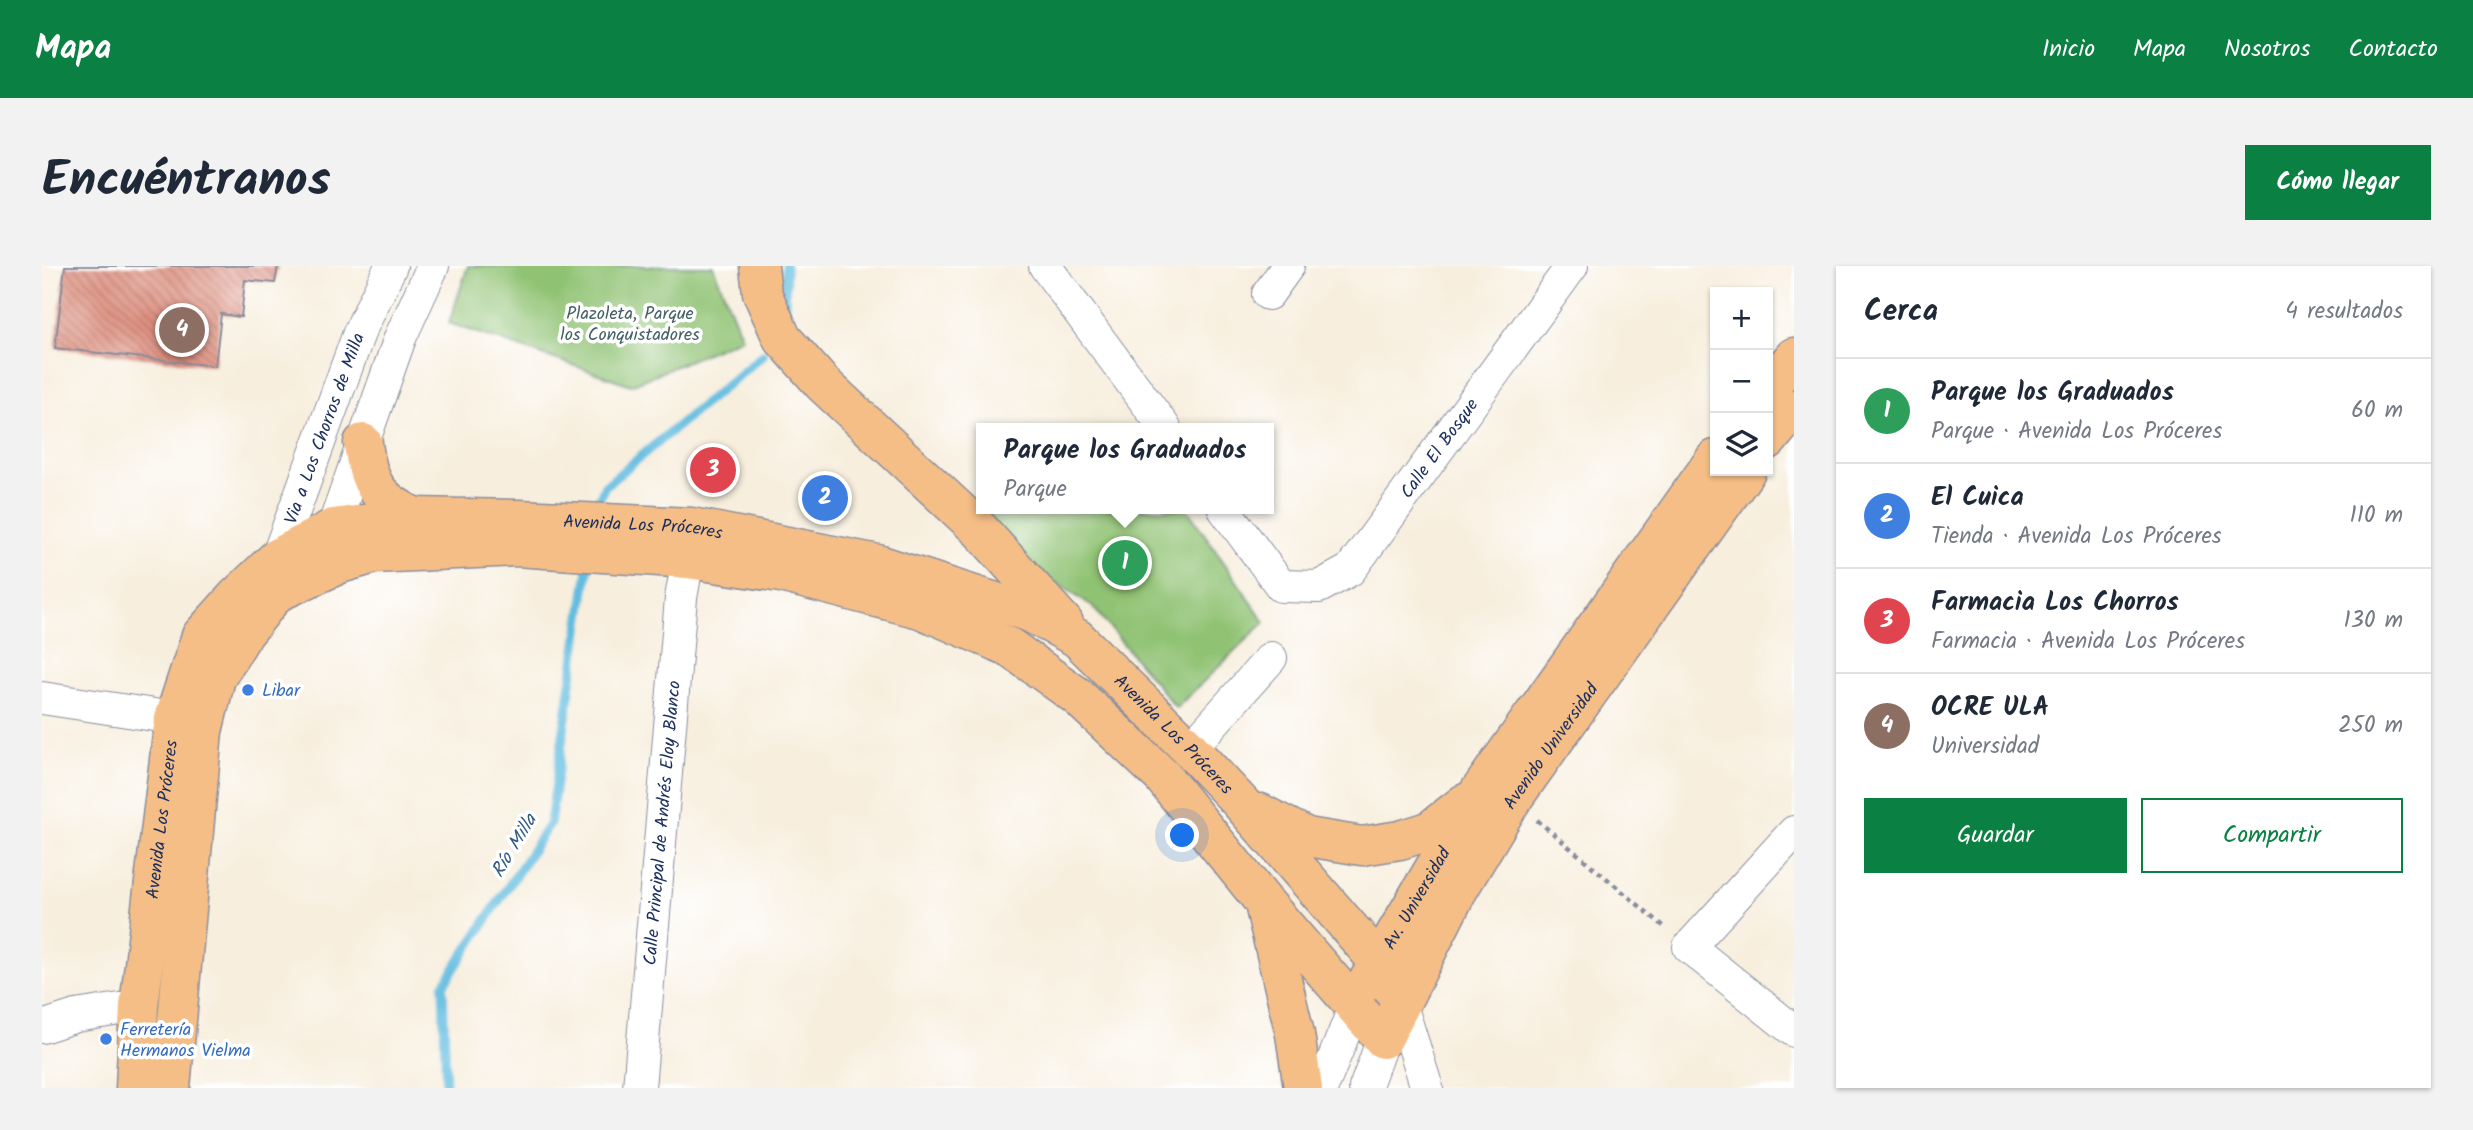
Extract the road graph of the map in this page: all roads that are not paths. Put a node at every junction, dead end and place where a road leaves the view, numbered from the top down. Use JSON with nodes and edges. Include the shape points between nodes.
{"nodes":[{"id":1,"x":391,"y":266,"type":"edge"},
{"id":2,"x":433,"y":266,"type":"edge"},
{"id":3,"x":758,"y":266,"type":"edge"},
{"id":4,"x":1045,"y":266,"type":"edge"},
{"id":5,"x":1288,"y":266,"type":"edge"},
{"id":6,"x":1572,"y":266,"type":"edge"},
{"id":7,"x":1268,"y":294,"type":"dead end"},
{"id":8,"x":1794,"y":357,"type":"edge"},
{"id":9,"x":1773,"y":382,"type":"edge"},
{"id":10,"x":1794,"y":409,"type":"edge"},
{"id":11,"x":1161,"y":423,"type":"edge"},
{"id":12,"x":1773,"y":434,"type":"edge"},
{"id":13,"x":363,"y":443,"type":"junction"},
{"id":14,"x":1710,"y":467,"type":"edge"},
{"id":15,"x":1742,"y":476,"type":"edge"},
{"id":16,"x":1228,"y":514,"type":"edge"},
{"id":17,"x":415,"y":517,"type":"junction"},
{"id":18,"x":337,"y":546,"type":"junction"},
{"id":19,"x":688,"y":559,"type":"junction"},
{"id":20,"x":277,"y":576,"type":"junction"},
{"id":21,"x":1077,"y":638,"type":"junction"},
{"id":22,"x":1271,"y":658,"type":"dead end"},
{"id":23,"x":42,"y":698,"type":"edge"},
{"id":24,"x":174,"y":718,"type":"junction"},
{"id":25,"x":1190,"y":748,"type":"junction"},
{"id":26,"x":1496,"y":796,"type":"junction"},
{"id":27,"x":1240,"y":802,"type":"junction"},
{"id":28,"x":1794,"y":832,"type":"edge"},
{"id":29,"x":1264,"y":902,"type":"junction"},
{"id":30,"x":1378,"y":961,"type":"junction"},
{"id":31,"x":1400,"y":1002,"type":"junction"},
{"id":32,"x":139,"y":1006,"type":"junction"},
{"id":33,"x":1355,"y":1006,"type":"junction"},
{"id":34,"x":42,"y":1027,"type":"edge"},
{"id":35,"x":1794,"y":1031,"type":"edge"},
{"id":36,"x":1383,"y":1039,"type":"junction"},
{"id":37,"x":135,"y":1088,"type":"edge"},
{"id":38,"x":171,"y":1088,"type":"edge"},
{"id":39,"x":639,"y":1088,"type":"edge"},
{"id":40,"x":1303,"y":1088,"type":"edge"},
{"id":41,"x":1322,"y":1088,"type":"edge"},
{"id":42,"x":1365,"y":1088,"type":"edge"},
{"id":43,"x":1427,"y":1088,"type":"edge"}],
"edges":[{"from":1,"to":20,"type":"street","name":"Via a Los Chorros de Milla","via":[[359,333]]},
{"from":2,"to":13,"type":"street","via":[[400,338]]},
{"from":3,"to":21,"type":"highway","via":[[762,293],[782,338],[822,383],[981,530]]},
{"from":4,"to":11,"type":"street"},
{"from":5,"to":7,"type":"street"},
{"from":6,"to":16,"type":"street","name":"Calle El Bosque","via":[[1350,570],[1319,587],[1281,586]]},
{"from":8,"to":9,"type":"highway"},
{"from":10,"to":12,"type":"highway"},
{"from":13,"to":17,"type":"highway","via":[[374,488],[393,506]]},
{"from":13,"to":18,"type":"street"},
{"from":14,"to":26,"type":"highway","name":"Avenido Universidad"},
{"from":15,"to":26,"type":"highway","name":"Avenido Universidad"},
{"from":17,"to":18,"type":"highway","name":"Avenida Los Próceres"},
{"from":17,"to":21,"type":"highway","name":"Avenida Los Próceres","via":[[692,527],[878,564],[1030,613]]},
{"from":18,"to":19,"type":"highway","name":"Avenida Los Próceres","via":[[374,554],[517,547]]},
{"from":18,"to":20,"type":"highway","name":"Avenida Los Próceres"},
{"from":19,"to":29,"type":"highway","name":"Avenida Los Próceres","via":[[781,573],[920,608],[1009,647],[1077,696],[1162,776]]},
{"from":19,"to":39,"type":"street","name":"Calle Principal de Andrés Eloy Blanco"},
{"from":20,"to":24,"type":"highway","name":"Avenida Los Próceres","via":[[237,596],[201,636]]},
{"from":20,"to":38,"type":"highway","name":"Avenida Los Próceres","via":[[216,678],[202,731]]},
{"from":21,"to":25,"type":"highway","name":"Avenida Los Próceres"},
{"from":22,"to":25,"type":"street"},
{"from":23,"to":24,"type":"street"},
{"from":24,"to":32,"type":"highway","name":"Avenida Los Próceres"},
{"from":25,"to":27,"type":"highway","name":"Avenida Los Próceres"},
{"from":26,"to":27,"type":"highway","via":[[1429,831],[1362,846],[1307,838]]},
{"from":26,"to":30,"type":"highway","name":"Av. Universidad"},
{"from":26,"to":31,"type":"highway","name":"Avenido Universidad","via":[[1457,892]]},
{"from":27,"to":30,"type":"highway","name":"Avenida Los Próceres"},
{"from":28,"to":35,"type":"street","via":[[1689,947]]},
{"from":29,"to":33,"type":"highway","name":"Avenida Los Próceres"},
{"from":29,"to":40,"type":"highway"},
{"from":30,"to":31,"type":"highway","name":"Avenida Los Próceres"},
{"from":30,"to":33,"type":"highway","name":"Av. Universidad"},
{"from":31,"to":36,"type":"highway","name":"Avenido Universidad"},
{"from":31,"to":43,"type":"street"},
{"from":32,"to":34,"type":"street","via":[[76,1016]]},
{"from":32,"to":37,"type":"highway","name":"Avenida Los Próceres"},
{"from":33,"to":36,"type":"highway","name":"Avenida Los Próceres"},
{"from":33,"to":41,"type":"street"},
{"from":36,"to":42,"type":"street"}]}
